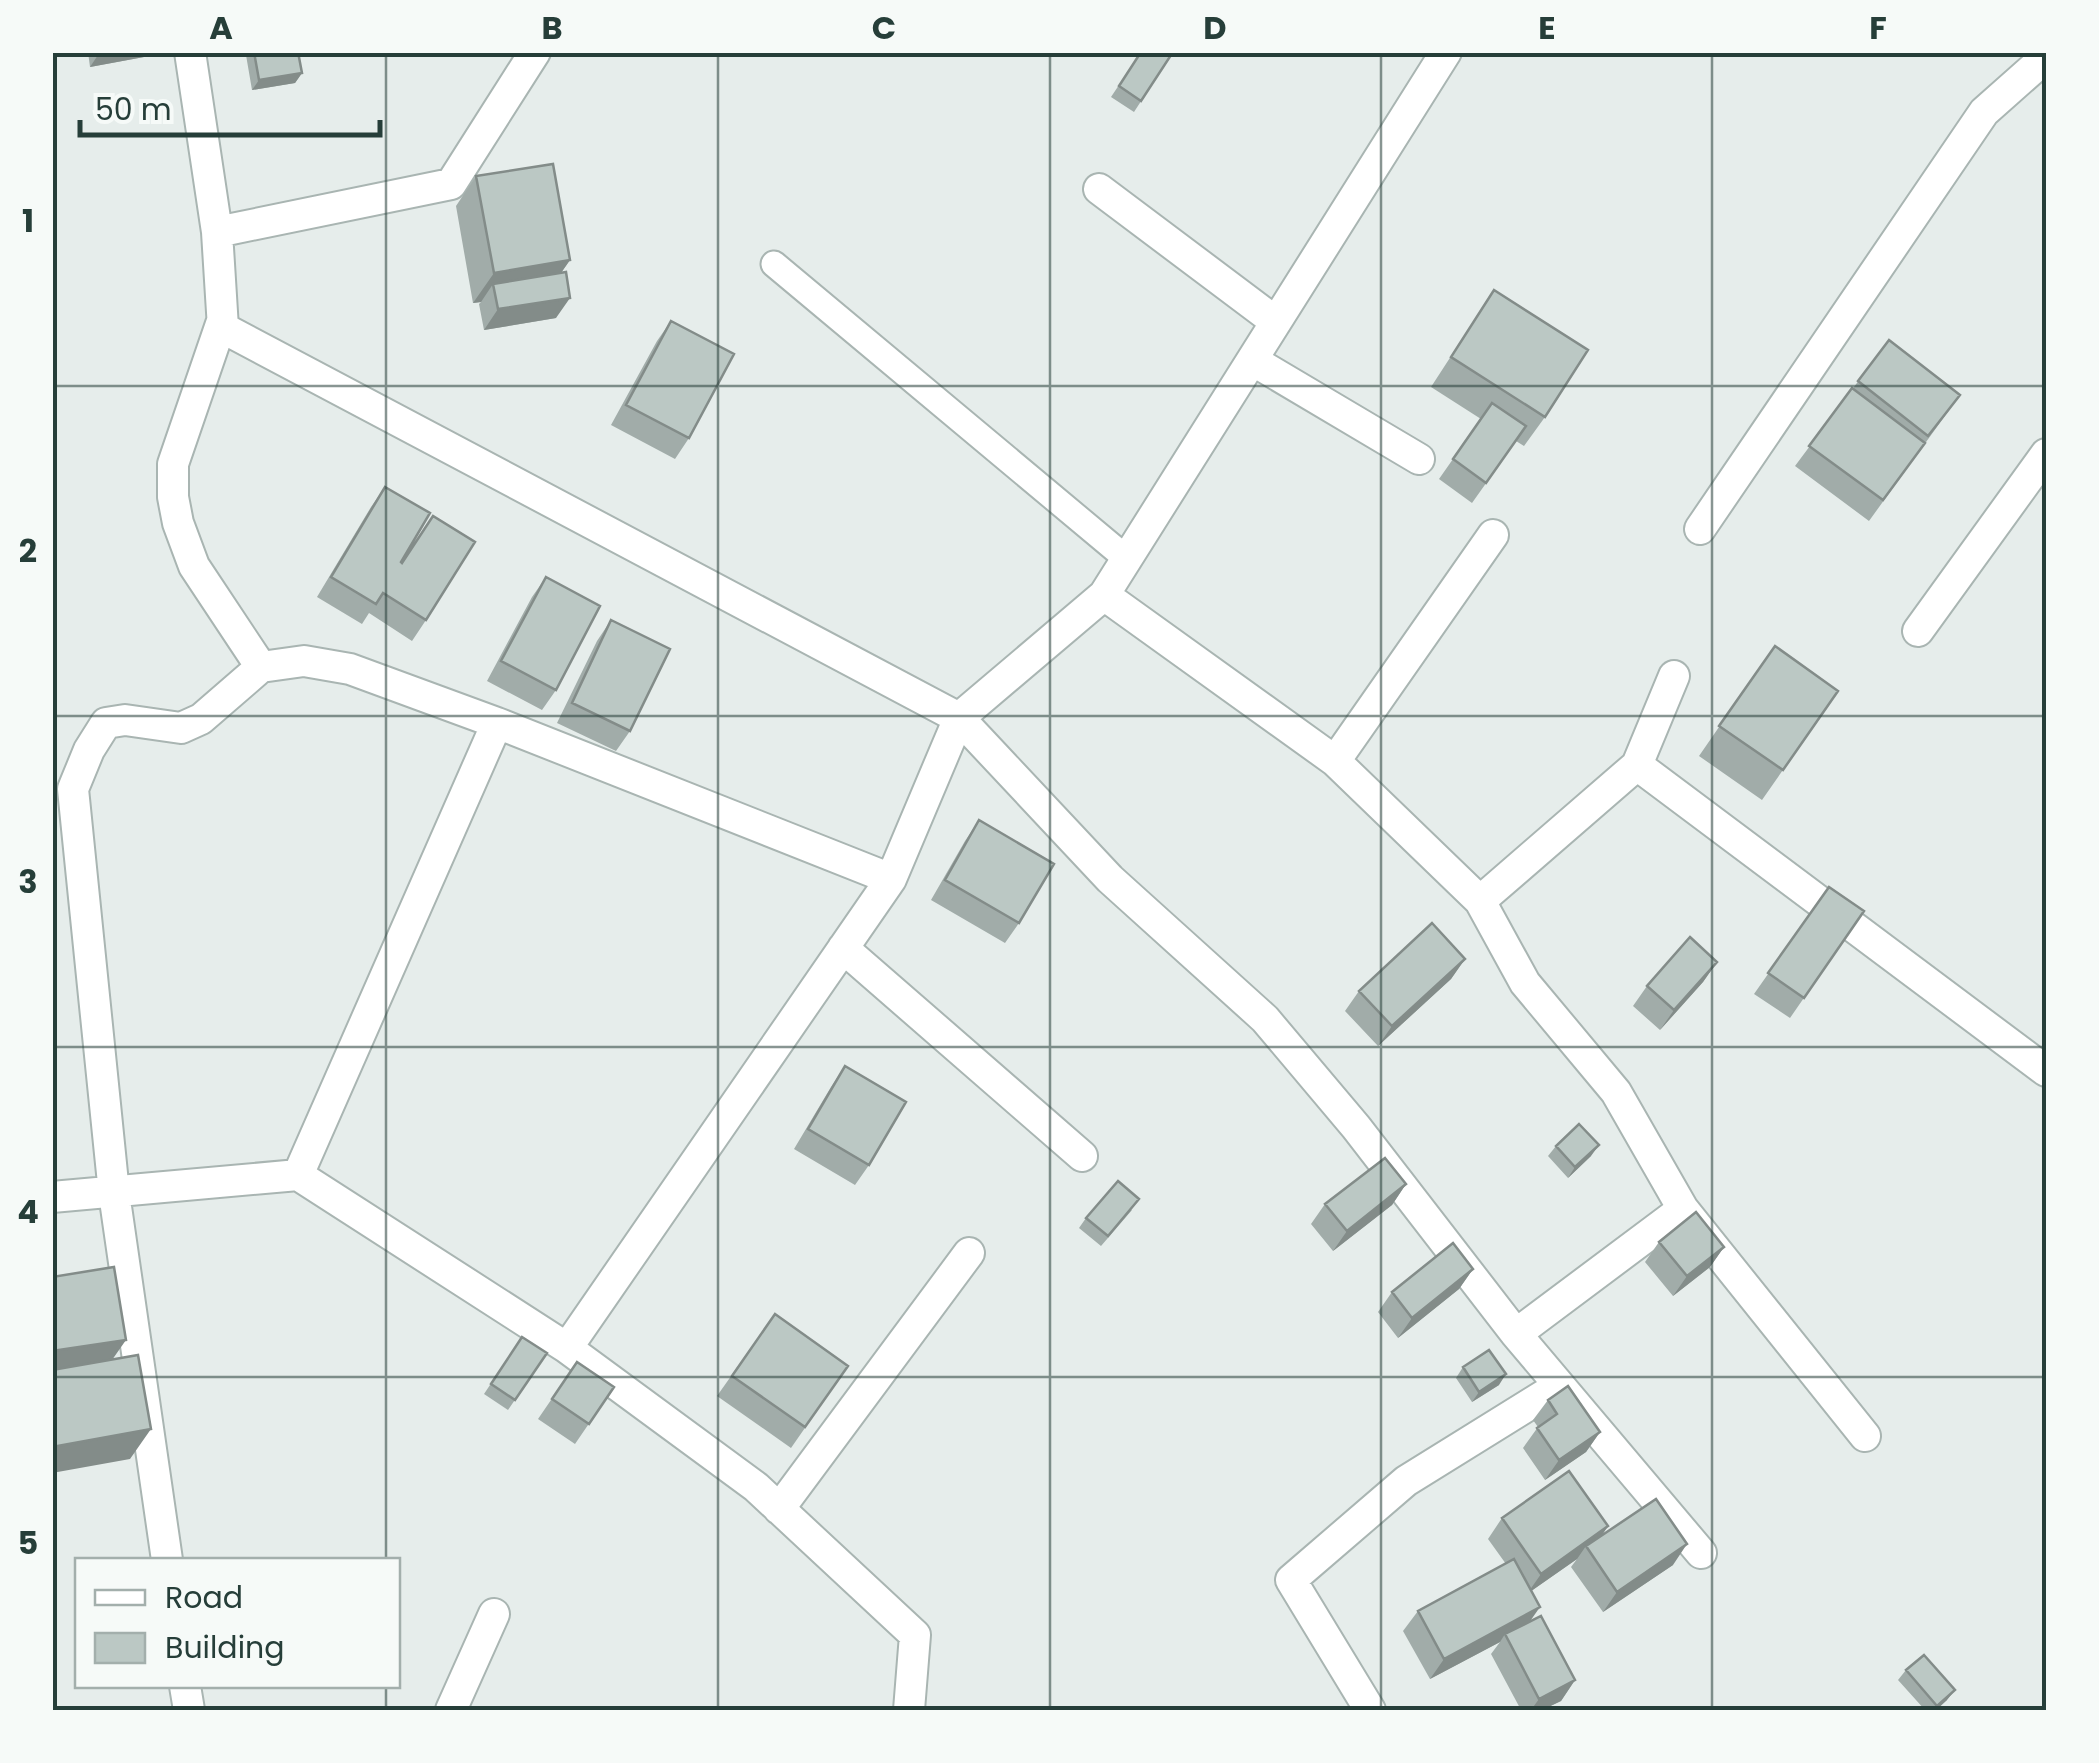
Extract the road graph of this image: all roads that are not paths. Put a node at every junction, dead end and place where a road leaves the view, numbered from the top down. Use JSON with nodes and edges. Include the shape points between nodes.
{"nodes":[{"id":1,"x":190,"y":52,"type":"edge"},
{"id":2,"x":534,"y":52,"type":"edge"},
{"id":3,"x":1446,"y":52,"type":"edge"},
{"id":4,"x":2046,"y":57,"type":"edge"},
{"id":5,"x":1099,"y":189,"type":"dead end"},
{"id":6,"x":217,"y":232,"type":"junction"},
{"id":7,"x":774,"y":264,"type":"dead end"},
{"id":8,"x":222,"y":322,"type":"junction"},
{"id":9,"x":1276,"y":322,"type":"junction"},
{"id":10,"x":1252,"y":360,"type":"junction"},
{"id":11,"x":2046,"y":454,"type":"edge"},
{"id":12,"x":1419,"y":459,"type":"dead end"},
{"id":13,"x":1700,"y":529,"type":"dead end"},
{"id":14,"x":1493,"y":535,"type":"dead end"},
{"id":15,"x":1127,"y":559,"type":"junction"},
{"id":16,"x":1104,"y":596,"type":"junction"},
{"id":17,"x":1918,"y":631,"type":"dead end"},
{"id":18,"x":261,"y":667,"type":"junction"},
{"id":19,"x":1674,"y":676,"type":"dead end"},
{"id":20,"x":959,"y":718,"type":"junction"},
{"id":21,"x":497,"y":723,"type":"junction"},
{"id":22,"x":1335,"y":761,"type":"junction"},
{"id":23,"x":1637,"y":765,"type":"junction"},
{"id":24,"x":892,"y":879,"type":"junction"},
{"id":25,"x":1480,"y":901,"type":"junction"},
{"id":26,"x":844,"y":948,"type":"junction"},
{"id":27,"x":2046,"y":1071,"type":"edge"},
{"id":28,"x":1082,"y":1156,"type":"dead end"},
{"id":29,"x":298,"y":1175,"type":"junction"},
{"id":30,"x":114,"y":1193,"type":"junction"},
{"id":31,"x":52,"y":1197,"type":"edge"},
{"id":32,"x":1684,"y":1209,"type":"junction"},
{"id":33,"x":970,"y":1253,"type":"dead end"},
{"id":34,"x":1516,"y":1334,"type":"junction"},
{"id":35,"x":567,"y":1348,"type":"junction"},
{"id":36,"x":1559,"y":1386,"type":"junction"},
{"id":37,"x":1865,"y":1436,"type":"dead end"},
{"id":38,"x":780,"y":1509,"type":"junction"},
{"id":39,"x":1702,"y":1553,"type":"dead end"},
{"id":40,"x":167,"y":1558,"type":"edge"},
{"id":41,"x":494,"y":1614,"type":"dead end"},
{"id":42,"x":451,"y":1710,"type":"edge"},
{"id":43,"x":909,"y":1710,"type":"edge"},
{"id":44,"x":1370,"y":1710,"type":"edge"}],
"edges":[{"from":1,"to":6,"type":"street"},
{"from":2,"to":6,"type":"street","via":[[450,184]]},
{"from":3,"to":9,"type":"street"},
{"from":4,"to":13,"type":"street","via":[[1984,112]]},
{"from":5,"to":9,"type":"street"},
{"from":6,"to":8,"type":"street"},
{"from":7,"to":15,"type":"lane"},
{"from":8,"to":18,"type":"street","via":[[174,464],[172,497],[194,566]]},
{"from":8,"to":20,"type":"street"},
{"from":9,"to":10,"type":"street"},
{"from":10,"to":12,"type":"street"},
{"from":10,"to":15,"type":"street"},
{"from":11,"to":17,"type":"street"},
{"from":14,"to":22,"type":"street"},
{"from":15,"to":16,"type":"street"},
{"from":16,"to":20,"type":"street"},
{"from":16,"to":22,"type":"street"},
{"from":18,"to":21,"type":"street","via":[[304,661],[350,670]]},
{"from":18,"to":30,"type":"street","via":[[181,728],[125,720],[106,724],[73,789]]},
{"from":19,"to":23,"type":"street"},
{"from":20,"to":24,"type":"street"},
{"from":20,"to":34,"type":"street","via":[[1110,878],[1264,1019]]},
{"from":21,"to":24,"type":"street"},
{"from":21,"to":29,"type":"street"},
{"from":22,"to":25,"type":"street"},
{"from":23,"to":25,"type":"street"},
{"from":23,"to":27,"type":"street"},
{"from":24,"to":26,"type":"street"},
{"from":25,"to":32,"type":"street","via":[[1525,983],[1616,1092]]},
{"from":26,"to":28,"type":"street"},
{"from":26,"to":35,"type":"street"},
{"from":29,"to":30,"type":"street"},
{"from":29,"to":35,"type":"street"},
{"from":30,"to":31,"type":"street"},
{"from":30,"to":40,"type":"street"},
{"from":32,"to":34,"type":"street"},
{"from":32,"to":37,"type":"street"},
{"from":33,"to":38,"type":"street"},
{"from":34,"to":36,"type":"street"},
{"from":35,"to":38,"type":"street"},
{"from":36,"to":39,"type":"street"},
{"from":36,"to":44,"type":"street","via":[[1406,1480],[1290,1580]]},
{"from":38,"to":43,"type":"street","via":[[915,1635]]},
{"from":41,"to":42,"type":"street"}]}
